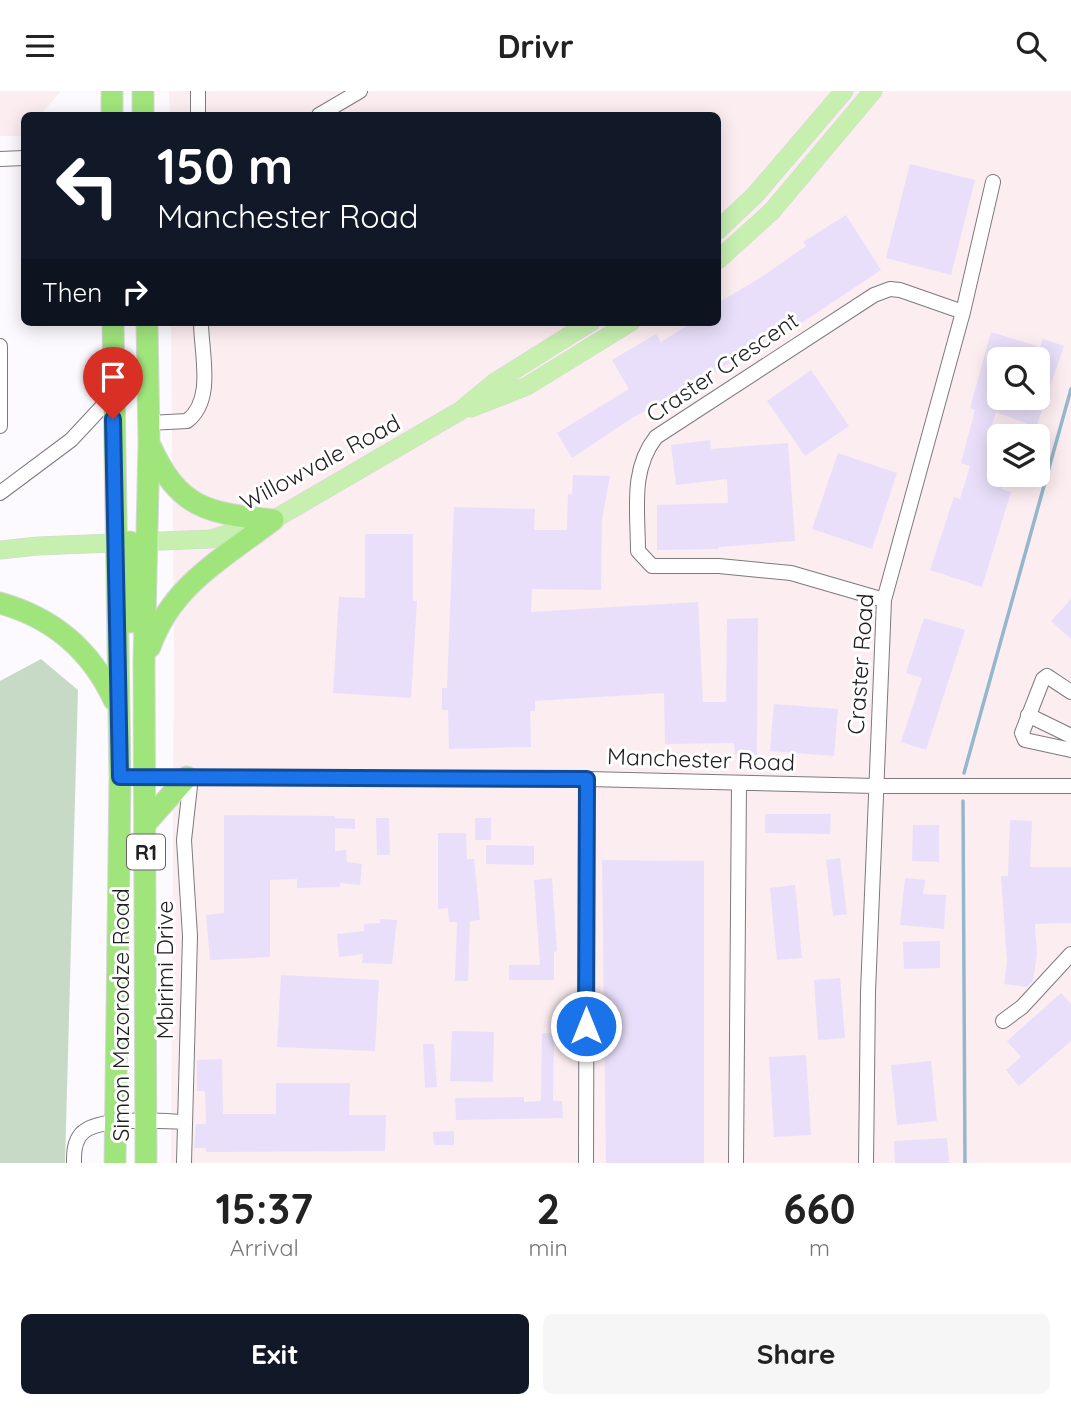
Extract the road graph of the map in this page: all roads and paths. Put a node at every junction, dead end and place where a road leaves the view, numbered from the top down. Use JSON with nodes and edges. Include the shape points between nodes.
{"nodes":[{"id":1,"x":112,"y":91,"type":"edge"},
{"id":2,"x":143,"y":91,"type":"edge"},
{"id":3,"x":198,"y":91,"type":"edge"},
{"id":4,"x":360,"y":91,"type":"edge"},
{"id":5,"x":844,"y":91,"type":"edge"},
{"id":6,"x":873,"y":91,"type":"edge"},
{"id":7,"x":112,"y":112,"type":"edge"},
{"id":8,"x":143,"y":112,"type":"edge"},
{"id":9,"x":198,"y":112,"type":"edge"},
{"id":10,"x":324,"y":112,"type":"edge"},
{"id":11,"x":0,"y":159,"type":"edge"},
{"id":12,"x":21,"y":159,"type":"edge"},
{"id":13,"x":993,"y":182,"type":"dead end"},
{"id":14,"x":721,"y":227,"type":"edge"},
{"id":15,"x":721,"y":257,"type":"edge"},
{"id":16,"x":963,"y":312,"type":"junction"},
{"id":17,"x":113,"y":326,"type":"edge"},
{"id":18,"x":147,"y":326,"type":"edge"},
{"id":19,"x":201,"y":326,"type":"edge"},
{"id":20,"x":584,"y":326,"type":"edge"},
{"id":21,"x":624,"y":326,"type":"edge"},
{"id":22,"x":0,"y":346,"type":"edge"},
{"id":23,"x":113,"y":395,"type":"junction"},
{"id":24,"x":460,"y":411,"type":"junction"},
{"id":25,"x":0,"y":426,"type":"edge"},
{"id":26,"x":149,"y":433,"type":"junction"},
{"id":27,"x":0,"y":493,"type":"edge"},
{"id":28,"x":272,"y":520,"type":"junction"},
{"id":29,"x":130,"y":542,"type":"junction"},
{"id":30,"x":0,"y":550,"type":"edge"},
{"id":31,"x":884,"y":600,"type":"junction"},
{"id":32,"x":0,"y":603,"type":"edge"},
{"id":33,"x":144,"y":663,"type":"junction"},
{"id":34,"x":1071,"y":692,"type":"edge"},
{"id":35,"x":117,"y":709,"type":"junction"},
{"id":36,"x":1028,"y":715,"type":"junction"},
{"id":37,"x":1071,"y":736,"type":"edge"},
{"id":38,"x":1071,"y":750,"type":"edge"},
{"id":39,"x":120,"y":777,"type":"junction"},
{"id":40,"x":189,"y":777,"type":"junction"},
{"id":41,"x":147,"y":778,"type":"junction"},
{"id":42,"x":587,"y":779,"type":"junction"},
{"id":43,"x":739,"y":784,"type":"junction"},
{"id":44,"x":875,"y":786,"type":"junction"},
{"id":45,"x":1071,"y":786,"type":"edge"},
{"id":46,"x":146,"y":823,"type":"junction"},
{"id":47,"x":119,"y":878,"type":"junction"},
{"id":48,"x":1071,"y":954,"type":"edge"},
{"id":49,"x":1003,"y":1021,"type":"dead end"},
{"id":50,"x":147,"y":1121,"type":"junction"},
{"id":51,"x":184,"y":1122,"type":"junction"},
{"id":52,"x":116,"y":1123,"type":"junction"},
{"id":53,"x":74,"y":1163,"type":"edge"},
{"id":54,"x":115,"y":1163,"type":"edge"},
{"id":55,"x":146,"y":1163,"type":"edge"},
{"id":56,"x":184,"y":1163,"type":"edge"},
{"id":57,"x":586,"y":1163,"type":"edge"},
{"id":58,"x":736,"y":1163,"type":"edge"},
{"id":59,"x":866,"y":1163,"type":"edge"}],
"edges":[{"from":1,"to":7,"type":"highway"},
{"from":2,"to":8,"type":"highway"},
{"from":3,"to":9,"type":"street"},
{"from":4,"to":10,"type":"street"},
{"from":5,"to":14,"type":"main road","via":[[755,195]]},
{"from":6,"to":15,"type":"main road","via":[[772,211]]},
{"from":11,"to":12,"type":"street"},
{"from":13,"to":16,"type":"street","name":"Craster Road"},
{"from":16,"to":31,"type":"street","name":"Craster Road"},
{"from":16,"to":31,"type":"street","name":"Craster Crescent","via":[[900,290],[874,295],[656,437],[644,452],[638,474],[638,551],[652,566],[791,573]]},
{"from":17,"to":23,"type":"highway","name":"Simon Mazorodze Road","number":"R1"},
{"from":18,"to":26,"type":"highway","name":"Simon Mazorodze Road","number":"R1"},
{"from":19,"to":26,"type":"street","via":[[202,405],[187,421]]},
{"from":20,"to":24,"type":"main road","name":"Willowvale Road","via":[[513,369]]},
{"from":21,"to":24,"type":"main road","name":"Willowvale Road","via":[[527,386]]},
{"from":22,"to":25,"type":"street"},
{"from":23,"to":27,"type":"street","via":[[71,440]]},
{"from":23,"to":29,"type":"highway","name":"Simon Mazorodze Road","number":"R1"},
{"from":24,"to":28,"type":"main road","name":"Willowvale Road"},
{"from":26,"to":28,"type":"highway","via":[[166,477],[190,502],[225,515]]},
{"from":26,"to":29,"type":"highway","name":"Simon Mazorodze Road","number":"R1"},
{"from":28,"to":29,"type":"main road","name":"Willowvale Road","via":[[211,539]]},
{"from":28,"to":33,"type":"highway","via":[[171,603]]},
{"from":29,"to":30,"type":"main road","name":"Willowvale Road"},
{"from":29,"to":33,"type":"highway","name":"Simon Mazorodze Road","number":"R1"},
{"from":29,"to":35,"type":"highway","name":"Simon Mazorodze Road","number":"R1"},
{"from":31,"to":44,"type":"street","name":"Craster Road"},
{"from":32,"to":35,"type":"highway","via":[[38,617],[72,639],[102,675]]},
{"from":33,"to":41,"type":"highway","name":"Simon Mazorodze Road","number":"R1"},
{"from":34,"to":36,"type":"street","via":[[1047,676],[1038,685]]},
{"from":35,"to":39,"type":"highway","name":"Simon Mazorodze Road","number":"R1"},
{"from":36,"to":37,"type":"street"},
{"from":36,"to":38,"type":"street","via":[[1022,733],[1025,740]]},
{"from":39,"to":41,"type":"street","name":"Manchester Road"},
{"from":39,"to":47,"type":"highway","name":"Simon Mazorodze Road","number":"R1"},
{"from":40,"to":41,"type":"street","name":"Manchester Road"},
{"from":40,"to":42,"type":"street","name":"Manchester Road"},
{"from":40,"to":46,"type":"highway"},
{"from":40,"to":51,"type":"street","name":"Mbirimi Drive","via":[[184,840],[190,936]]},
{"from":41,"to":46,"type":"highway","name":"Simon Mazorodze Road","number":"R1"},
{"from":41,"to":47,"type":"highway","via":[[135,789],[134,840]]},
{"from":42,"to":43,"type":"street","name":"Manchester Road"},
{"from":42,"to":57,"type":"street"},
{"from":43,"to":44,"type":"street","name":"Manchester Road"},
{"from":43,"to":58,"type":"street"},
{"from":44,"to":45,"type":"street","name":"Manchester Road"},
{"from":44,"to":59,"type":"street","name":"Craster Road"},
{"from":46,"to":50,"type":"highway","name":"Simon Mazorodze Road","number":"R1"},
{"from":47,"to":52,"type":"highway","name":"Simon Mazorodze Road","number":"R1"},
{"from":48,"to":49,"type":"street"},
{"from":50,"to":51,"type":"street"},
{"from":50,"to":52,"type":"street"},
{"from":50,"to":55,"type":"highway","name":"Simon Mazorodze Road","number":"R1"},
{"from":51,"to":56,"type":"street","name":"Mbirimi Drive"},
{"from":52,"to":53,"type":"street","via":[[97,1123],[80,1134]]},
{"from":52,"to":54,"type":"highway","name":"Simon Mazorodze Road","number":"R1"}]}
